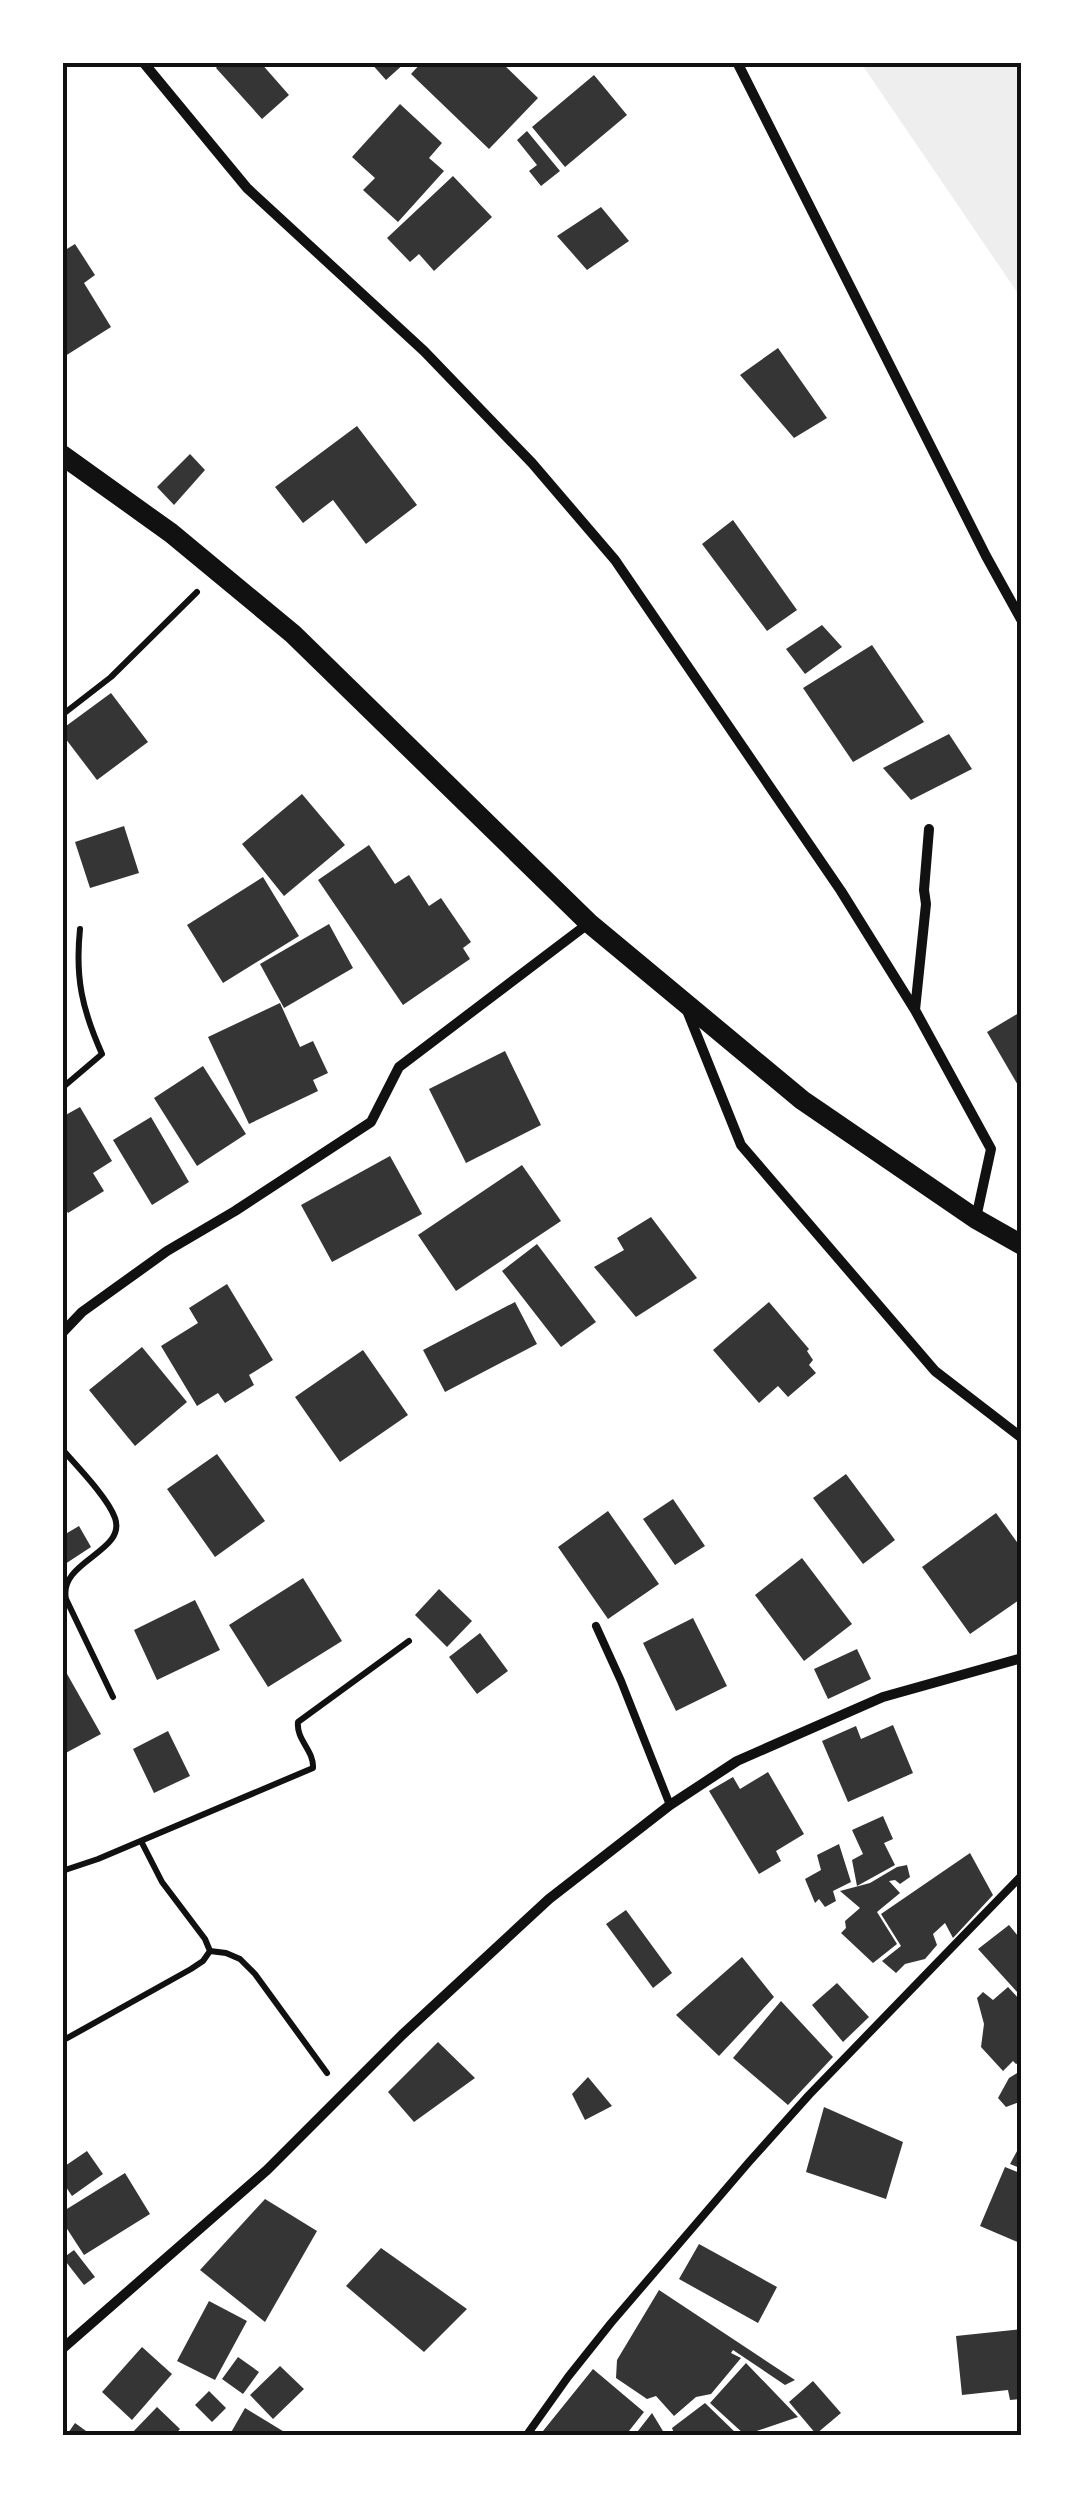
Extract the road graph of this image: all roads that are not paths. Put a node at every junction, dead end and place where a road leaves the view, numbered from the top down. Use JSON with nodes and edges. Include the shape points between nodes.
{"nodes":[{"id":1,"x":143,"y":62,"type":"edge"},
{"id":2,"x":737,"y":62,"type":"edge"},
{"id":3,"x":62,"y":456,"type":"edge"},
{"id":4,"x":1022,"y":621,"type":"edge"},
{"id":5,"x":929,"y":830,"type":"dead end"},
{"id":6,"x":589,"y":924,"type":"junction"},
{"id":7,"x":684,"y":1002,"type":"junction"},
{"id":8,"x":915,"y":1010,"type":"junction"},
{"id":9,"x":976,"y":1218,"type":"junction"},
{"id":10,"x":1022,"y":1244,"type":"edge"},
{"id":11,"x":62,"y":1333,"type":"edge"},
{"id":12,"x":1022,"y":1438,"type":"edge"},
{"id":13,"x":596,"y":1626,"type":"dead end"},
{"id":14,"x":1022,"y":1658,"type":"edge"},
{"id":15,"x":670,"y":1805,"type":"junction"},
{"id":16,"x":1022,"y":1875,"type":"edge"},
{"id":17,"x":62,"y":2350,"type":"edge"},
{"id":18,"x":526,"y":2436,"type":"edge"}],
"edges":[{"from":1,"to":8,"type":"street","via":[[247,188],[424,351],[615,560]]},
{"from":2,"to":4,"type":"street"},
{"from":3,"to":6,"type":"main road","via":[[172,533],[307,647]]},
{"from":5,"to":8,"type":"street"},
{"from":6,"to":7,"type":"main road"},
{"from":6,"to":11,"type":"street","via":[[398,1067],[371,1122],[168,1252]]},
{"from":7,"to":9,"type":"main road","via":[[802,1100]]},
{"from":7,"to":12,"type":"street","via":[[741,1146],[935,1371]]},
{"from":8,"to":9,"type":"street","via":[[991,1149]]},
{"from":9,"to":10,"type":"main road"},
{"from":13,"to":15,"type":"lane"},
{"from":14,"to":15,"type":"street","via":[[883,1697],[736,1761]]},
{"from":15,"to":17,"type":"street","via":[[549,1899],[267,2170]]},
{"from":16,"to":18,"type":"lane","via":[[761,2148],[611,2322]]}]}
